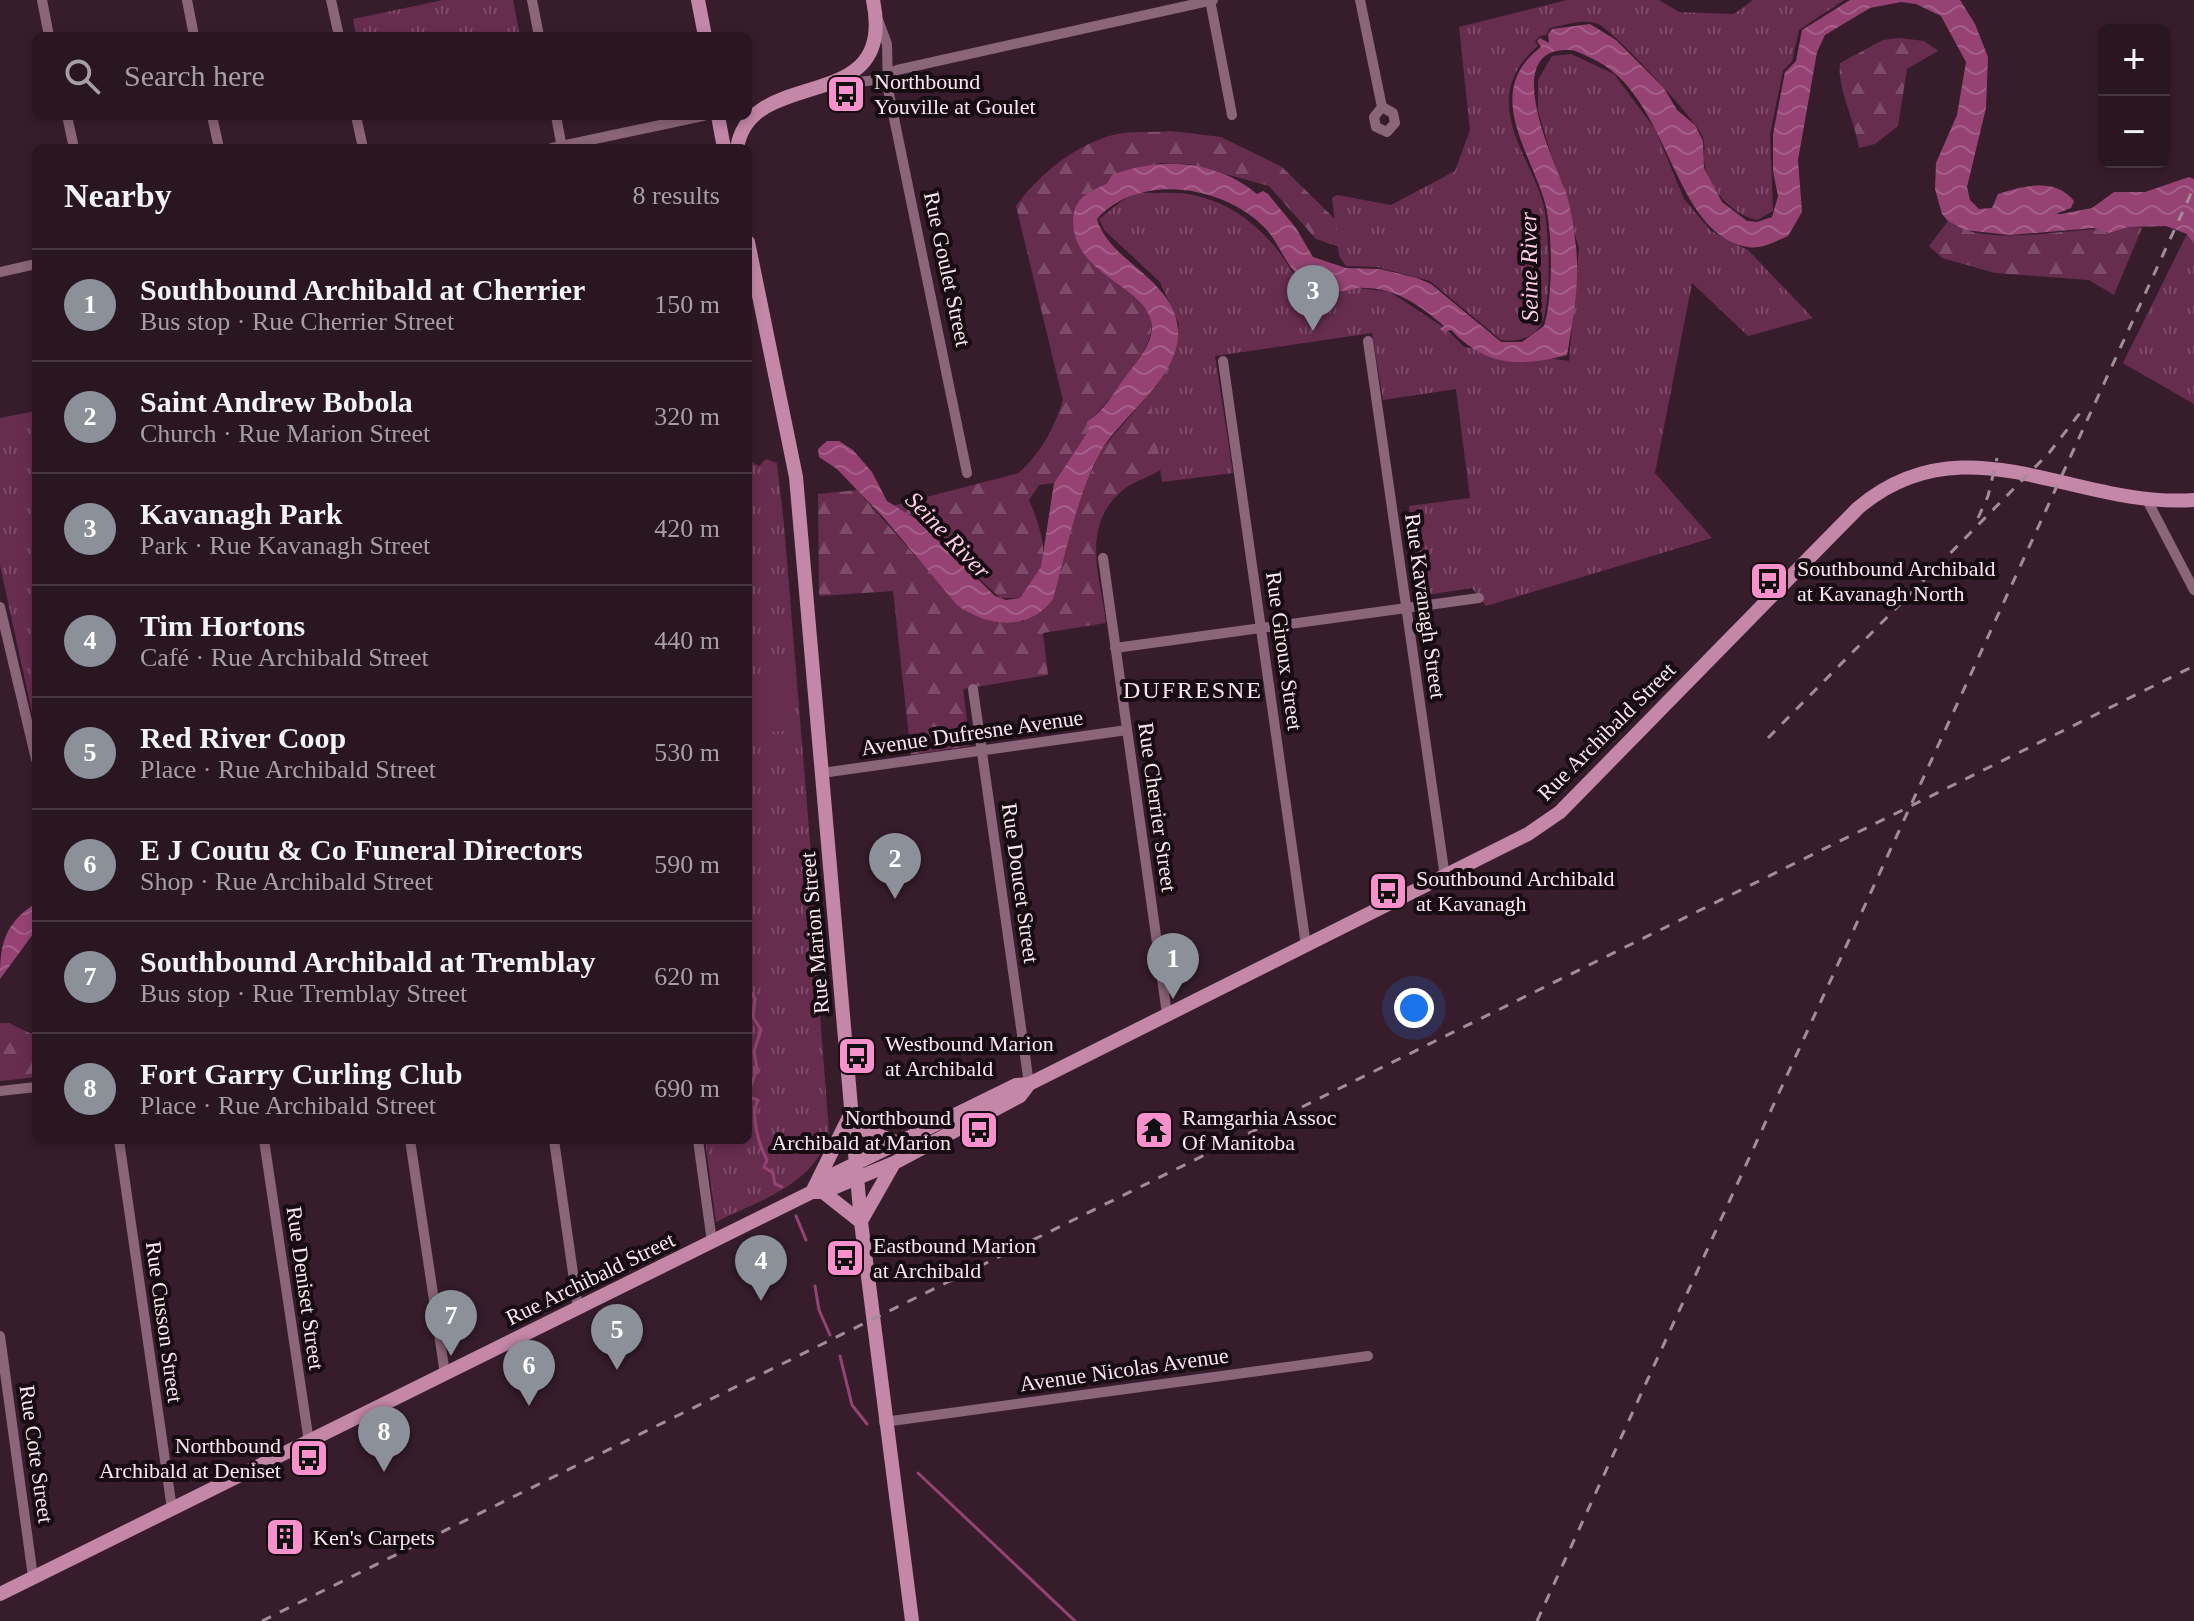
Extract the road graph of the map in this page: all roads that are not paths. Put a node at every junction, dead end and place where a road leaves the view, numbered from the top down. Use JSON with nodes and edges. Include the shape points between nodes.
{"nodes":[{"id":1,"x":42,"y":0,"type":"edge"},
{"id":2,"x":187,"y":0,"type":"edge"},
{"id":3,"x":331,"y":0,"type":"edge"},
{"id":4,"x":532,"y":0,"type":"edge"},
{"id":5,"x":698,"y":0,"type":"edge"},
{"id":6,"x":1211,"y":0,"type":"edge"},
{"id":7,"x":1360,"y":0,"type":"edge"},
{"id":8,"x":875,"y":7,"type":"edge"},
{"id":9,"x":48,"y":32,"type":"edge"},
{"id":10,"x":193,"y":32,"type":"edge"},
{"id":11,"x":338,"y":32,"type":"edge"},
{"id":12,"x":538,"y":32,"type":"edge"},
{"id":13,"x":704,"y":32,"type":"edge"},
{"id":14,"x":888,"y":74,"type":"junction"},
{"id":15,"x":831,"y":84,"type":"junction"},
{"id":16,"x":765,"y":104,"type":"junction"},
{"id":17,"x":752,"y":105,"type":"edge"},
{"id":18,"x":1382,"y":107,"type":"dead end"},
{"id":19,"x":752,"y":115,"type":"edge"},
{"id":20,"x":1232,"y":115,"type":"dead end"},
{"id":21,"x":68,"y":120,"type":"edge"},
{"id":22,"x":213,"y":120,"type":"edge"},
{"id":23,"x":357,"y":120,"type":"edge"},
{"id":24,"x":556,"y":120,"type":"edge"},
{"id":25,"x":684,"y":120,"type":"edge"},
{"id":26,"x":719,"y":120,"type":"edge"},
{"id":27,"x":746,"y":120,"type":"edge"},
{"id":28,"x":73,"y":144,"type":"edge"},
{"id":29,"x":218,"y":144,"type":"edge"},
{"id":30,"x":362,"y":144,"type":"edge"},
{"id":31,"x":559,"y":144,"type":"edge"},
{"id":32,"x":573,"y":144,"type":"edge"},
{"id":33,"x":723,"y":144,"type":"edge"},
{"id":34,"x":738,"y":144,"type":"edge"},
{"id":35,"x":752,"y":260,"type":"edge"},
{"id":36,"x":32,"y":265,"type":"edge"},
{"id":37,"x":0,"y":272,"type":"edge"},
{"id":38,"x":1368,"y":341,"type":"dead end"},
{"id":39,"x":1223,"y":361,"type":"dead end"},
{"id":40,"x":967,"y":473,"type":"dead end"},
{"id":41,"x":2146,"y":498,"type":"junction"},
{"id":42,"x":2194,"y":500,"type":"edge"},
{"id":43,"x":1103,"y":558,"type":"dead end"},
{"id":44,"x":2194,"y":590,"type":"edge"},
{"id":45,"x":1479,"y":598,"type":"dead end"},
{"id":46,"x":0,"y":607,"type":"edge"},
{"id":47,"x":1406,"y":608,"type":"junction"},
{"id":48,"x":1261,"y":628,"type":"junction"},
{"id":49,"x":4,"y":643,"type":"edge"},
{"id":50,"x":1115,"y":648,"type":"junction"},
{"id":51,"x":973,"y":689,"type":"dead end"},
{"id":52,"x":1127,"y":730,"type":"junction"},
{"id":53,"x":32,"y":744,"type":"edge"},
{"id":54,"x":981,"y":751,"type":"junction"},
{"id":55,"x":822,"y":773,"type":"junction"},
{"id":56,"x":1445,"y":877,"type":"junction"},
{"id":57,"x":1306,"y":946,"type":"junction"},
{"id":58,"x":1167,"y":1014,"type":"junction"},
{"id":59,"x":1029,"y":1084,"type":"junction"},
{"id":60,"x":32,"y":1087,"type":"edge"},
{"id":61,"x":0,"y":1091,"type":"edge"},
{"id":62,"x":851,"y":1112,"type":"junction"},
{"id":63,"x":899,"y":1143,"type":"junction"},
{"id":64,"x":120,"y":1144,"type":"edge"},
{"id":65,"x":265,"y":1144,"type":"edge"},
{"id":66,"x":411,"y":1144,"type":"edge"},
{"id":67,"x":555,"y":1144,"type":"edge"},
{"id":68,"x":699,"y":1144,"type":"edge"},
{"id":69,"x":894,"y":1163,"type":"junction"},
{"id":70,"x":857,"y":1171,"type":"junction"},
{"id":71,"x":814,"y":1190,"type":"junction"},
{"id":72,"x":861,"y":1222,"type":"junction"},
{"id":73,"x":712,"y":1242,"type":"junction"},
{"id":74,"x":578,"y":1308,"type":"junction"},
{"id":75,"x":0,"y":1336,"type":"edge"},
{"id":76,"x":1368,"y":1356,"type":"dead end"},
{"id":77,"x":445,"y":1374,"type":"junction"},
{"id":78,"x":884,"y":1422,"type":"junction"},
{"id":79,"x":309,"y":1442,"type":"junction"},
{"id":80,"x":172,"y":1509,"type":"junction"},
{"id":81,"x":33,"y":1577,"type":"junction"},
{"id":82,"x":0,"y":1594,"type":"edge"},
{"id":83,"x":912,"y":1621,"type":"edge"}],
"edges":[{"from":1,"to":9,"type":"street"},
{"from":2,"to":10,"type":"street"},
{"from":3,"to":11,"type":"street"},
{"from":4,"to":12,"type":"street"},
{"from":5,"to":13,"type":"main road"},
{"from":6,"to":14,"type":"street"},
{"from":6,"to":20,"type":"street"},
{"from":7,"to":18,"type":"street"},
{"from":8,"to":14,"type":"street","name":"Rue Goulet Street","via":[[887,44]]},
{"from":8,"to":15,"type":"main road","via":[[871,53],[855,72]]},
{"from":14,"to":15,"type":"street","via":[[878,80]]},
{"from":14,"to":40,"type":"street","name":"Rue Goulet Street"},
{"from":15,"to":16,"type":"main road"},
{"from":16,"to":17,"type":"main road"},
{"from":16,"to":19,"type":"main road"},
{"from":21,"to":28,"type":"street"},
{"from":22,"to":29,"type":"street"},
{"from":23,"to":30,"type":"street"},
{"from":24,"to":31,"type":"street"},
{"from":25,"to":32,"type":"street"},
{"from":26,"to":33,"type":"main road"},
{"from":27,"to":34,"type":"main road"},
{"from":35,"to":55,"type":"main road","name":"Rue Marion Street","via":[[796,477]]},
{"from":36,"to":37,"type":"street"},
{"from":38,"to":47,"type":"street","name":"Rue Kavanagh Street"},
{"from":39,"to":48,"type":"street","name":"Rue Giroux Street"},
{"from":41,"to":42,"type":"main road","name":"Rue Archibald Street"},
{"from":41,"to":44,"type":"street"},
{"from":41,"to":56,"type":"main road","name":"Rue Archibald Street","via":[[1967,466],[1932,468],[1887,486],[1828,537],[1560,812],[1512,844]]},
{"from":43,"to":50,"type":"street","name":"Rue Cherrier Street"},
{"from":45,"to":47,"type":"street"},
{"from":46,"to":49,"type":"street"},
{"from":47,"to":48,"type":"street"},
{"from":47,"to":56,"type":"street","name":"Rue Kavanagh Street"},
{"from":48,"to":50,"type":"street"},
{"from":48,"to":57,"type":"street","name":"Rue Giroux Street"},
{"from":49,"to":53,"type":"street"},
{"from":50,"to":52,"type":"street","name":"Rue Cherrier Street"},
{"from":51,"to":54,"type":"street","name":"Rue Doucet Street"},
{"from":52,"to":54,"type":"street","name":"Avenue Dufresne Avenue"},
{"from":52,"to":58,"type":"street","name":"Rue Cherrier Street"},
{"from":54,"to":55,"type":"street","name":"Avenue Dufresne Avenue"},
{"from":54,"to":59,"type":"street","name":"Rue Doucet Street"},
{"from":55,"to":62,"type":"main road","name":"Rue Marion Street"},
{"from":56,"to":57,"type":"main road","name":"Rue Archibald Street"},
{"from":57,"to":58,"type":"main road","name":"Rue Archibald Street"},
{"from":58,"to":59,"type":"main road","name":"Rue Archibald Street"},
{"from":59,"to":63,"type":"main road","name":"Rue Archibald Street","via":[[1016,1085]]},
{"from":59,"to":69,"type":"main road","name":"Rue Archibald Street","via":[[1020,1096]]},
{"from":60,"to":61,"type":"street"},
{"from":62,"to":63,"type":"main road","via":[[862,1128]]},
{"from":62,"to":70,"type":"main road","name":"Rue Marion Street"},
{"from":62,"to":71,"type":"main road"},
{"from":63,"to":70,"type":"main road","name":"Rue Archibald Street"},
{"from":64,"to":80,"type":"street","name":"Rue Cusson Street"},
{"from":65,"to":79,"type":"street","name":"Rue Deniset Street"},
{"from":66,"to":77,"type":"street"},
{"from":67,"to":74,"type":"street"},
{"from":68,"to":73,"type":"street"},
{"from":69,"to":70,"type":"main road","name":"Rue Archibald Street"},
{"from":69,"to":72,"type":"main road"},
{"from":70,"to":71,"type":"main road","name":"Rue Archibald Street"},
{"from":70,"to":72,"type":"main road","name":"Rue Marion Street"},
{"from":71,"to":72,"type":"main road"},
{"from":71,"to":73,"type":"main road","name":"Rue Archibald Street"},
{"from":72,"to":78,"type":"main road","name":"Rue Marion Street"},
{"from":73,"to":74,"type":"main road","name":"Rue Archibald Street"},
{"from":74,"to":77,"type":"main road","name":"Rue Archibald Street"},
{"from":75,"to":81,"type":"street","name":"Rue Cote Street"},
{"from":76,"to":78,"type":"street","name":"Avenue Nicolas Avenue"},
{"from":77,"to":79,"type":"main road","name":"Rue Archibald Street"},
{"from":78,"to":83,"type":"main road","name":"Rue Marion Street"},
{"from":79,"to":80,"type":"main road","name":"Rue Archibald Street"},
{"from":80,"to":81,"type":"main road","name":"Rue Archibald Street"},
{"from":81,"to":82,"type":"main road","name":"Rue Archibald Street"}]}
